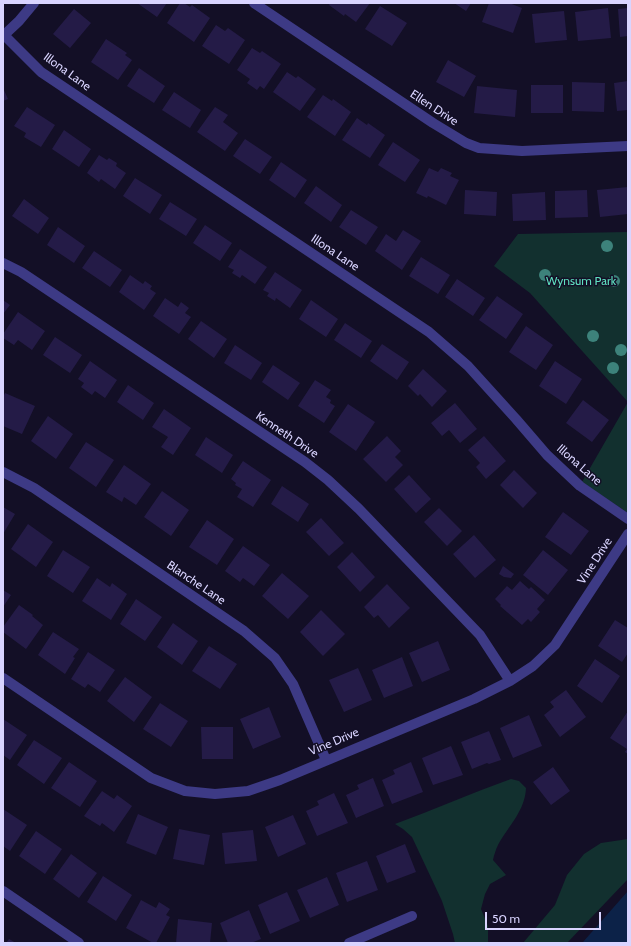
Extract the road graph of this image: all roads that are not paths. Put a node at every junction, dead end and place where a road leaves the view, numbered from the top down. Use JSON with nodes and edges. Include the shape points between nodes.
{"nodes":[{"id":1,"x":34,"y":3,"type":"edge"},
{"id":2,"x":254,"y":3,"type":"edge"},
{"id":3,"x":4,"y":35,"type":"edge"},
{"id":4,"x":628,"y":146,"type":"edge"},
{"id":5,"x":3,"y":262,"type":"edge"},
{"id":6,"x":3,"y":472,"type":"edge"},
{"id":7,"x":628,"y":519,"type":"edge"},
{"id":8,"x":628,"y":534,"type":"edge"},
{"id":9,"x":3,"y":678,"type":"edge"},
{"id":10,"x":510,"y":681,"type":"junction"},
{"id":11,"x":326,"y":760,"type":"junction"},
{"id":12,"x":3,"y":890,"type":"edge"},
{"id":13,"x":412,"y":916,"type":"dead end"},
{"id":14,"x":79,"y":943,"type":"edge"},
{"id":15,"x":349,"y":943,"type":"edge"}],
"edges":[{"from":1,"to":3,"type":"street"},
{"from":2,"to":4,"type":"street","name":"Ellen Drive","via":[[433,123],[478,148],[522,151]]},
{"from":3,"to":7,"type":"street","name":"Illona Lane","via":[[41,72],[429,332],[468,366],[547,455],[580,486]]},
{"from":5,"to":10,"type":"street","name":"Kenneth Drive","via":[[305,462],[328,480],[480,635]]},
{"from":6,"to":11,"type":"street","name":"Blanche Lane","via":[[34,488],[244,631],[275,658],[293,684]]},
{"from":8,"to":10,"type":"street","name":"Vine Drive","via":[[554,645],[533,666]]},
{"from":9,"to":11,"type":"street","name":"Vine Drive","via":[[141,773],[185,791],[215,794],[248,791]]},
{"from":10,"to":11,"type":"street","name":"Vine Drive","via":[[474,699]]},
{"from":12,"to":14,"type":"street"},
{"from":13,"to":15,"type":"street"}]}
